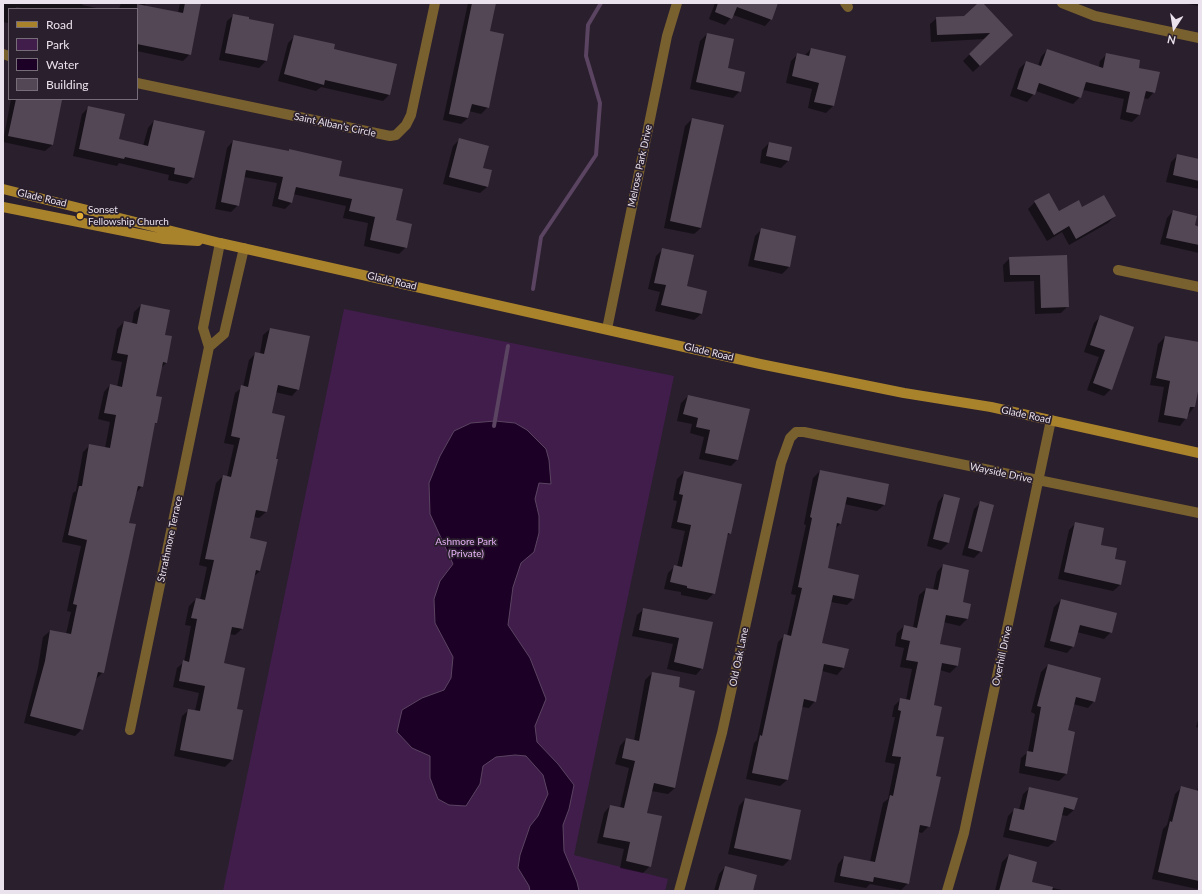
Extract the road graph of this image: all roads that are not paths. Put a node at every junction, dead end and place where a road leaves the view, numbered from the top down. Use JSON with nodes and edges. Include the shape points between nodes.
{"nodes":[{"id":1,"x":435,"y":3,"type":"edge"},
{"id":2,"x":677,"y":3,"type":"edge"},
{"id":3,"x":1062,"y":3,"type":"edge"},
{"id":4,"x":1199,"y":38,"type":"edge"},
{"id":5,"x":138,"y":83,"type":"edge"},
{"id":6,"x":3,"y":189,"type":"edge"},
{"id":7,"x":3,"y":207,"type":"edge"},
{"id":8,"x":220,"y":243,"type":"junction"},
{"id":9,"x":244,"y":248,"type":"junction"},
{"id":10,"x":1118,"y":270,"type":"dead end"},
{"id":11,"x":1199,"y":287,"type":"edge"},
{"id":12,"x":607,"y":329,"type":"junction"},
{"id":13,"x":209,"y":347,"type":"junction"},
{"id":14,"x":1051,"y":420,"type":"junction"},
{"id":15,"x":804,"y":432,"type":"joint"},
{"id":16,"x":1199,"y":453,"type":"edge"},
{"id":17,"x":1039,"y":480,"type":"junction"},
{"id":18,"x":1199,"y":513,"type":"edge"},
{"id":19,"x":130,"y":730,"type":"dead end"},
{"id":20,"x":679,"y":891,"type":"edge"},
{"id":21,"x":947,"y":891,"type":"edge"}],
"edges":[{"from":1,"to":5,"type":"street","name":"Saint Alban's Circle","via":[[411,115],[396,135],[390,136]]},
{"from":2,"to":12,"type":"street","name":"Melrose Park Drive","via":[[667,36]]},
{"from":3,"to":4,"type":"street","via":[[1094,16]]},
{"from":6,"to":8,"type":"main road","name":"Glade Road"},
{"from":7,"to":8,"type":"main road","name":"Glade Road","via":[[164,239]]},
{"from":8,"to":9,"type":"main road","name":"Glade Road"},
{"from":8,"to":13,"type":"street","via":[[202,328]]},
{"from":9,"to":12,"type":"main road","name":"Glade Road"},
{"from":9,"to":13,"type":"street","via":[[224,334]]},
{"from":10,"to":11,"type":"street"},
{"from":12,"to":14,"type":"main road","name":"Glade Road","via":[[760,364]]},
{"from":13,"to":19,"type":"street","name":"Strrathmore Terrace"},
{"from":14,"to":16,"type":"main road","name":"Glade Road"},
{"from":14,"to":17,"type":"street","name":"Overhill Drive"},
{"from":15,"to":17,"type":"street","name":"Wayside Drive"},
{"from":15,"to":20,"type":"street","name":"Old Oak Lane","via":[[796,432],[790,438],[781,463],[722,733]]},
{"from":17,"to":18,"type":"street","name":"Wayside Drive"},
{"from":17,"to":21,"type":"street","name":"Overhill Drive","via":[[964,833]]}]}
